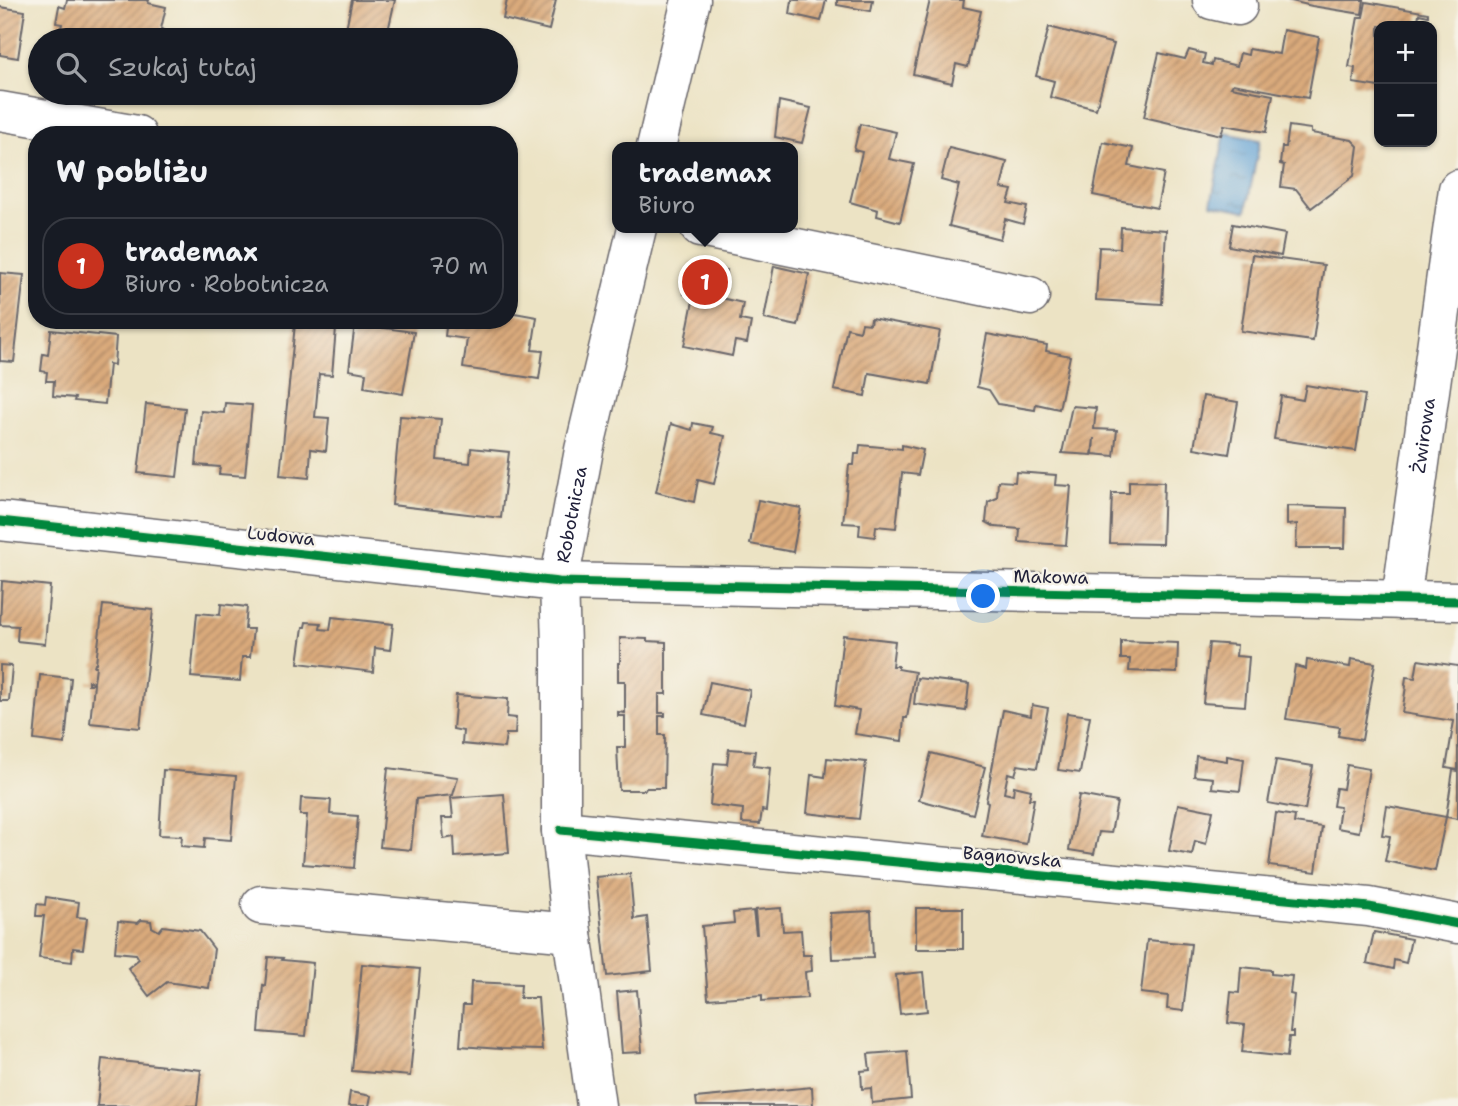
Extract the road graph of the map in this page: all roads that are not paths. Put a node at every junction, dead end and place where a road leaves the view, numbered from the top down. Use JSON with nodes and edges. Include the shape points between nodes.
{"nodes":[{"id":1,"x":691,"y":0,"type":"edge"},
{"id":2,"x":0,"y":111,"type":"edge"},
{"id":3,"x":85,"y":126,"type":"edge"},
{"id":4,"x":657,"y":142,"type":"edge"},
{"id":5,"x":1458,"y":189,"type":"edge"},
{"id":6,"x":636,"y":233,"type":"edge"},
{"id":7,"x":723,"y":233,"type":"edge"},
{"id":8,"x":1030,"y":296,"type":"dead end"},
{"id":9,"x":0,"y":521,"type":"edge"},
{"id":10,"x":559,"y":582,"type":"junction"},
{"id":11,"x":1401,"y":600,"type":"junction"},
{"id":12,"x":1458,"y":601,"type":"edge"},
{"id":13,"x":561,"y":830,"type":"junction"},
{"id":14,"x":261,"y":905,"type":"dead end"},
{"id":15,"x":1458,"y":925,"type":"edge"},
{"id":16,"x":572,"y":933,"type":"junction"},
{"id":17,"x":596,"y":1106,"type":"edge"}],
"edges":[{"from":1,"to":4,"type":"street"},
{"from":2,"to":3,"type":"street"},
{"from":5,"to":11,"type":"street","name":"Żwirowa"},
{"from":6,"to":10,"type":"street","name":"Robotnicza","via":[[584,450]]},
{"from":7,"to":8,"type":"street"},
{"from":9,"to":10,"type":"street","name":"Ludowa"},
{"from":10,"to":11,"type":"street","name":"Makowa"},
{"from":10,"to":13,"type":"street","name":"Robotnicza"},
{"from":11,"to":12,"type":"street","name":"Makowa"},
{"from":13,"to":15,"type":"street","name":"Bagnowska","via":[[1369,907]]},
{"from":13,"to":16,"type":"street","name":"Robotnicza"},
{"from":14,"to":16,"type":"street"},
{"from":16,"to":17,"type":"street","name":"Robotnicza"}]}
